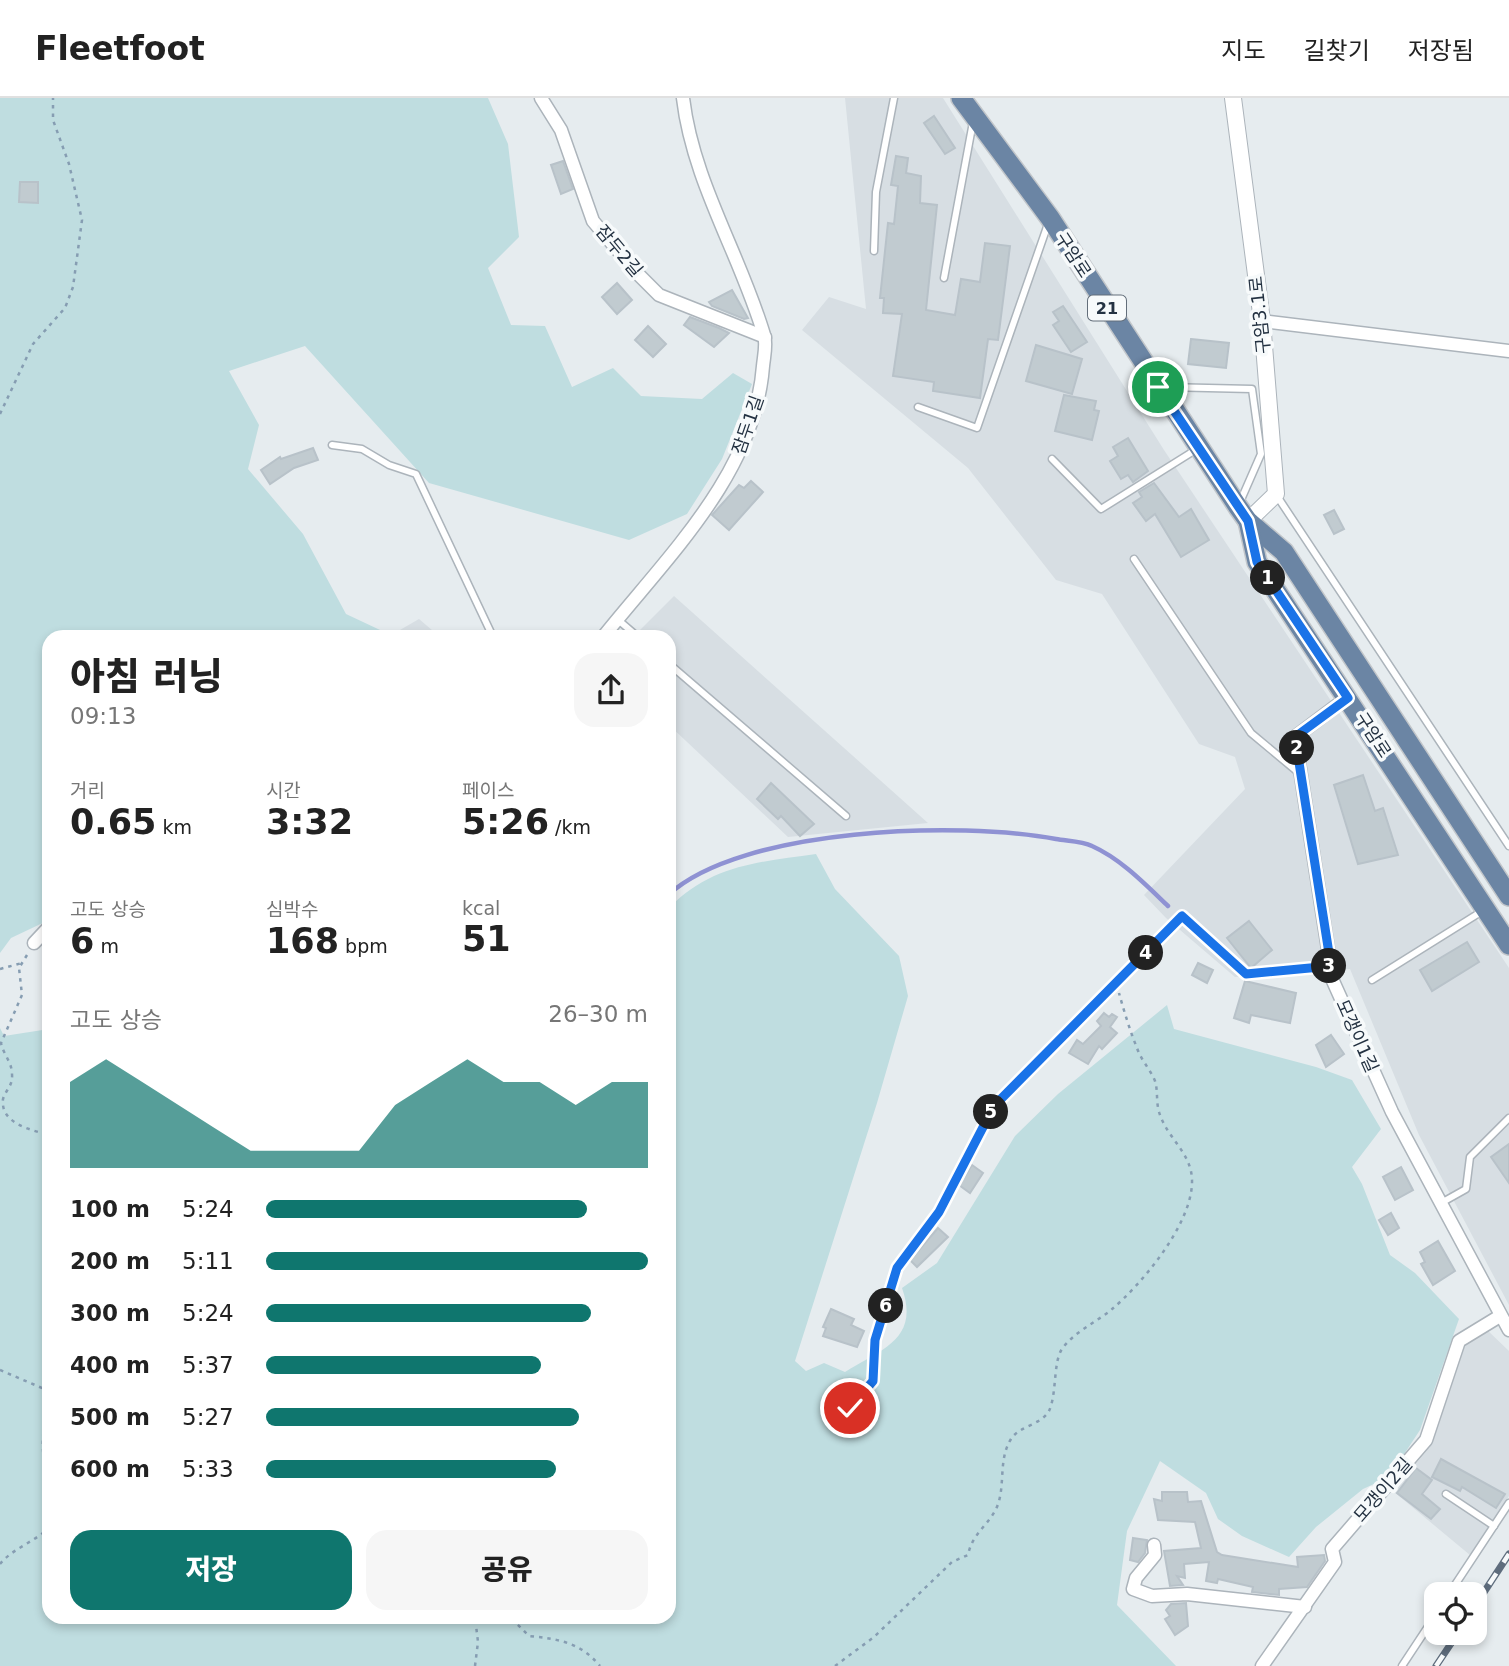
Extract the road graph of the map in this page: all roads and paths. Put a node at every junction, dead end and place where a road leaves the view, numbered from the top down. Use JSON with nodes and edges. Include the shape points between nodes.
{"nodes":[{"id":1,"x":53,"y":98,"type":"edge"},
{"id":2,"x":541,"y":98,"type":"edge"},
{"id":3,"x":683,"y":98,"type":"edge"},
{"id":4,"x":894,"y":98,"type":"edge"},
{"id":5,"x":961,"y":98,"type":"edge"},
{"id":6,"x":1233,"y":98,"type":"edge"},
{"id":7,"x":974,"y":117,"type":"junction"},
{"id":8,"x":1050,"y":218,"type":"junction"},
{"id":9,"x":874,"y":251,"type":"dead end"},
{"id":10,"x":944,"y":278,"type":"dead end"},
{"id":11,"x":1262,"y":321,"type":"junction"},
{"id":12,"x":765,"y":337,"type":"junction"},
{"id":13,"x":1509,"y":351,"type":"edge"},
{"id":14,"x":1158,"y":387,"type":"junction"},
{"id":15,"x":918,"y":407,"type":"dead end"},
{"id":16,"x":0,"y":414,"type":"edge"},
{"id":17,"x":332,"y":445,"type":"dead end"},
{"id":18,"x":1199,"y":448,"type":"junction"},
{"id":19,"x":1052,"y":458,"type":"dead end"},
{"id":20,"x":1276,"y":494,"type":"junction"},
{"id":21,"x":1243,"y":514,"type":"junction"},
{"id":22,"x":1134,"y":559,"type":"dead end"},
{"id":23,"x":617,"y":619,"type":"junction"},
{"id":24,"x":490,"y":630,"type":"edge"},
{"id":25,"x":608,"y":630,"type":"edge"},
{"id":26,"x":630,"y":630,"type":"edge"},
{"id":27,"x":676,"y":670,"type":"edge"},
{"id":28,"x":1348,"y":698,"type":"junction"},
{"id":29,"x":1300,"y":774,"type":"junction"},
{"id":30,"x":846,"y":816,"type":"dead end"},
{"id":31,"x":1509,"y":846,"type":"edge"},
{"id":32,"x":1509,"y":895,"type":"edge"},
{"id":33,"x":1485,"y":909,"type":"junction"},
{"id":34,"x":42,"y":934,"type":"edge"},
{"id":35,"x":34,"y":943,"type":"dead end"},
{"id":36,"x":1509,"y":946,"type":"edge"},
{"id":37,"x":1331,"y":966,"type":"junction"},
{"id":38,"x":0,"y":969,"type":"edge"},
{"id":39,"x":1372,"y":980,"type":"dead end"},
{"id":40,"x":1116,"y":985,"type":"junction"},
{"id":41,"x":1509,"y":1118,"type":"edge"},
{"id":42,"x":42,"y":1133,"type":"edge"},
{"id":43,"x":1441,"y":1203,"type":"junction"},
{"id":44,"x":1500,"y":1317,"type":"junction"},
{"id":45,"x":1509,"y":1330,"type":"edge"},
{"id":46,"x":0,"y":1370,"type":"edge"},
{"id":47,"x":42,"y":1388,"type":"edge"},
{"id":48,"x":850,"y":1408,"type":"dead end"},
{"id":49,"x":1446,"y":1494,"type":"dead end"},
{"id":50,"x":1509,"y":1503,"type":"edge"},
{"id":51,"x":1494,"y":1526,"type":"junction"},
{"id":52,"x":42,"y":1535,"type":"edge"},
{"id":53,"x":1154,"y":1545,"type":"dead end"},
{"id":54,"x":0,"y":1564,"type":"edge"},
{"id":55,"x":1457,"y":1582,"type":"edge"},
{"id":56,"x":1305,"y":1607,"type":"junction"},
{"id":57,"x":476,"y":1624,"type":"edge"},
{"id":58,"x":517,"y":1624,"type":"edge"},
{"id":59,"x":1424,"y":1633,"type":"edge"},
{"id":60,"x":475,"y":1666,"type":"edge"},
{"id":61,"x":600,"y":1666,"type":"edge"},
{"id":62,"x":835,"y":1666,"type":"edge"},
{"id":63,"x":1262,"y":1666,"type":"edge"},
{"id":64,"x":1402,"y":1666,"type":"edge"}],
"edges":[{"from":1,"to":16,"type":"path","via":[[53,120],[82,220],[74,287],[65,308],[33,344]]},
{"from":2,"to":12,"type":"street","name":"잠두2길","via":[[561,131],[593,221],[638,274],[659,295]]},
{"from":3,"to":12,"type":"street","name":"잠두1길","via":[[687,129],[705,186]]},
{"from":4,"to":9,"type":"lane","via":[[876,192]]},
{"from":5,"to":7,"type":"main road","name":"구암로","number":"21"},
{"from":6,"to":11,"type":"street","name":"구암3.1로"},
{"from":7,"to":8,"type":"main road","name":"구암로","number":"21"},
{"from":7,"to":10,"type":"lane"},
{"from":8,"to":14,"type":"main road","name":"구암로","number":"21"},
{"from":8,"to":15,"type":"lane","via":[[977,429]]},
{"from":11,"to":13,"type":"street"},
{"from":11,"to":20,"type":"street","name":"구암3.1로"},
{"from":12,"to":23,"type":"street","name":"잠두1길","via":[[761,393],[737,460]]},
{"from":14,"to":18,"type":"main road","name":"구암로","number":"21"},
{"from":14,"to":21,"type":"lane","via":[[1252,389],[1261,454]]},
{"from":17,"to":24,"type":"lane","via":[[362,449],[388,465],[416,474]]},
{"from":18,"to":19,"type":"lane","via":[[1101,509]]},
{"from":18,"to":21,"type":"main road","name":"구암로","number":"21"},
{"from":20,"to":21,"type":"street"},
{"from":20,"to":31,"type":"lane"},
{"from":21,"to":28,"type":"main road","name":"구암로","number":"21","via":[[1257,562]]},
{"from":21,"to":32,"type":"main road","name":"구암로","number":"21","via":[[1284,552]]},
{"from":22,"to":29,"type":"lane","via":[[1251,733]]},
{"from":23,"to":25,"type":"street","name":"잠두1길"},
{"from":23,"to":26,"type":"lane"},
{"from":27,"to":30,"type":"lane"},
{"from":28,"to":29,"type":"street","name":"모갱이1길","via":[[1295,737]]},
{"from":28,"to":33,"type":"main road","name":"구암로","number":"21"},
{"from":29,"to":37,"type":"street","name":"모갱이1길"},
{"from":33,"to":36,"type":"main road","name":"구암로","number":"21"},
{"from":33,"to":39,"type":"lane"},
{"from":34,"to":35,"type":"street"},
{"from":37,"to":40,"type":"lane","via":[[1246,974],[1182,916]]},
{"from":37,"to":43,"type":"street","name":"모갱이1길","via":[[1362,1049]]},
{"from":38,"to":42,"type":"path","via":[[22,963],[22,995],[1,1043],[13,1071],[2,1111],[13,1123]]},
{"from":40,"to":48,"type":"lane","via":[[994,1106],[939,1212],[897,1268],[875,1340],[873,1381]]},
{"from":40,"to":62,"type":"path","via":[[1138,1051],[1155,1080],[1159,1112],[1189,1162],[1189,1203],[1139,1286],[1072,1336],[1060,1352],[1048,1413],[1010,1440],[996,1509],[971,1541],[968,1555],[952,1562],[874,1637]]},
{"from":41,"to":43,"type":"lane","via":[[1470,1157],[1466,1189]]},
{"from":43,"to":44,"type":"street","name":"모갱이1길"},
{"from":44,"to":45,"type":"street","name":"모갱이1길"},
{"from":44,"to":56,"type":"street","name":"모갱이2길","via":[[1459,1341],[1426,1440],[1332,1549],[1335,1562]]},
{"from":46,"to":47,"type":"path"},
{"from":49,"to":51,"type":"lane"},
{"from":50,"to":51,"type":"lane"},
{"from":51,"to":55,"type":"lane"},
{"from":52,"to":54,"type":"path"},
{"from":53,"to":56,"type":"street","via":[[1155,1555],[1133,1589],[1152,1596],[1188,1594]]},
{"from":56,"to":63,"type":"street","name":"모갱이2길"},
{"from":57,"to":60,"type":"path"},
{"from":58,"to":61,"type":"path","via":[[528,1636],[566,1640]]},
{"from":59,"to":64,"type":"lane"}]}
